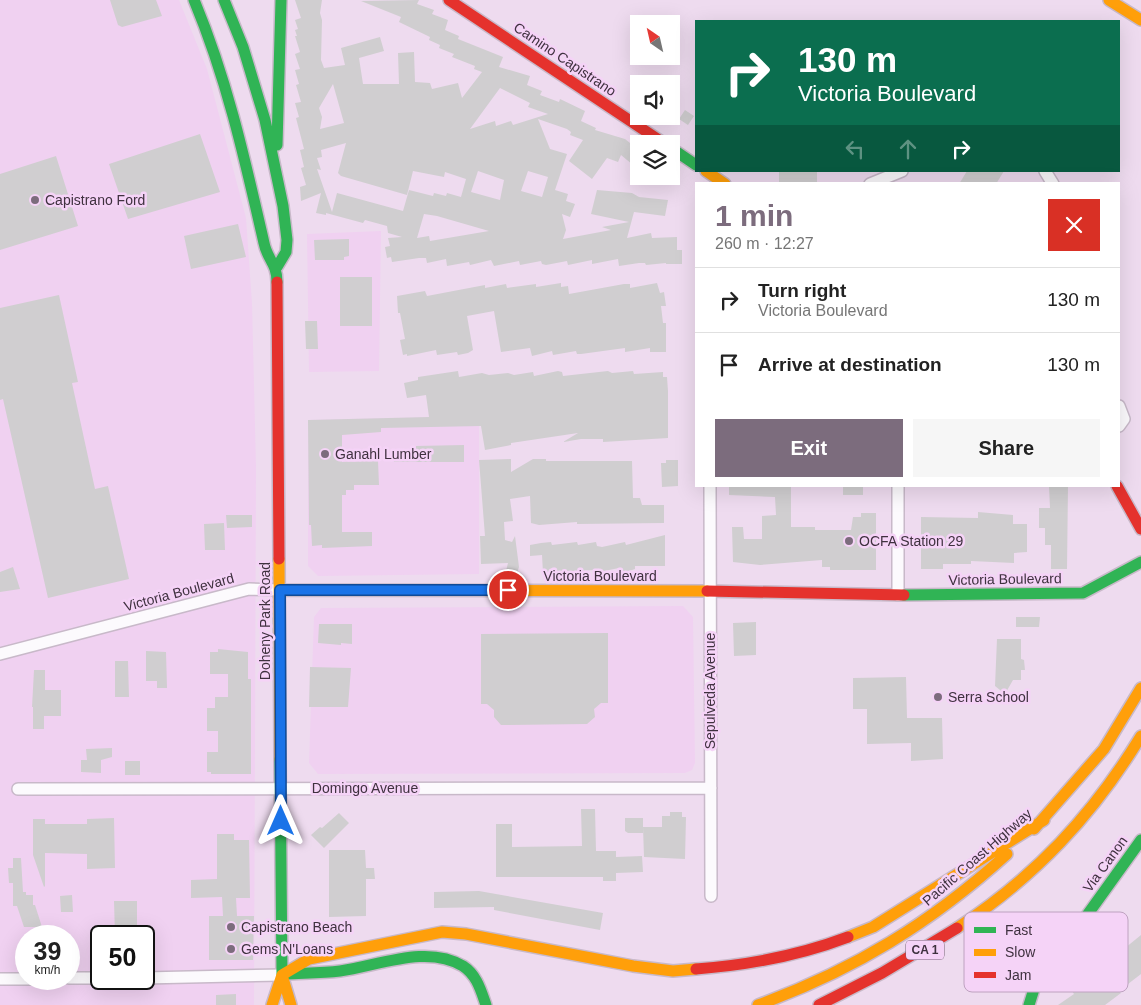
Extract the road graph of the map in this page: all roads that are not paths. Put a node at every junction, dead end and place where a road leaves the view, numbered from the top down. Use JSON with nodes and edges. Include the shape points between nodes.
{"nodes":[{"id":1,"x":194,"y":0,"type":"edge"},
{"id":2,"x":224,"y":0,"type":"edge"},
{"id":3,"x":281,"y":0,"type":"edge"},
{"id":4,"x":449,"y":0,"type":"edge"},
{"id":5,"x":1109,"y":0,"type":"edge"},
{"id":6,"x":1141,"y":20,"type":"edge"},
{"id":7,"x":652,"y":135,"type":"edge"},
{"id":8,"x":680,"y":154,"type":"edge"},
{"id":9,"x":695,"y":164,"type":"edge"},
{"id":10,"x":276,"y":167,"type":"junction"},
{"id":11,"x":707,"y":172,"type":"edge"},
{"id":12,"x":900,"y":172,"type":"edge"},
{"id":13,"x":721,"y":182,"type":"edge"},
{"id":14,"x":875,"y":182,"type":"edge"},
{"id":15,"x":277,"y":267,"type":"junction"},
{"id":16,"x":1120,"y":409,"type":"edge"},
{"id":17,"x":1120,"y":425,"type":"edge"},
{"id":18,"x":710,"y":487,"type":"edge"},
{"id":19,"x":898,"y":487,"type":"edge"},
{"id":20,"x":1118,"y":487,"type":"edge"},
{"id":21,"x":1141,"y":529,"type":"edge"},
{"id":22,"x":1141,"y":562,"type":"edge"},
{"id":23,"x":280,"y":590,"type":"junction"},
{"id":24,"x":710,"y":593,"type":"junction"},
{"id":25,"x":898,"y":596,"type":"junction"},
{"id":26,"x":0,"y":654,"type":"edge"},
{"id":27,"x":1141,"y":688,"type":"edge"},
{"id":28,"x":1141,"y":736,"type":"edge"},
{"id":29,"x":281,"y":788,"type":"junction"},
{"id":30,"x":711,"y":788,"type":"junction"},
{"id":31,"x":18,"y":789,"type":"dead end"},
{"id":32,"x":1044,"y":820,"type":"junction"},
{"id":33,"x":1141,"y":840,"type":"edge"},
{"id":34,"x":1022,"y":882,"type":"junction"},
{"id":35,"x":711,"y":896,"type":"dead end"},
{"id":36,"x":978,"y":912,"type":"edge"},
{"id":37,"x":986,"y":912,"type":"edge"},
{"id":38,"x":1089,"y":912,"type":"edge"},
{"id":39,"x":964,"y":922,"type":"edge"},
{"id":40,"x":964,"y":930,"type":"edge"},
{"id":41,"x":282,"y":975,"type":"junction"},
{"id":42,"x":155,"y":978,"type":"edge"},
{"id":43,"x":0,"y":979,"type":"edge"},
{"id":44,"x":15,"y":979,"type":"edge"},
{"id":45,"x":871,"y":992,"type":"dead end"},
{"id":46,"x":1033,"y":992,"type":"edge"},
{"id":47,"x":272,"y":1005,"type":"edge"},
{"id":48,"x":291,"y":1005,"type":"edge"},
{"id":49,"x":486,"y":1005,"type":"edge"},
{"id":50,"x":758,"y":1005,"type":"edge"},
{"id":51,"x":819,"y":1005,"type":"edge"},
{"id":52,"x":1029,"y":1005,"type":"edge"}],
"edges":[{"from":1,"to":15,"type":"main road","via":[[213,42],[244,149],[265,252]]},
{"from":2,"to":10,"type":"main road","name":"Doheny Park Road","via":[[253,79]]},
{"from":3,"to":10,"type":"main road"},
{"from":4,"to":7,"type":"main road","name":"Camino Capistrano"},
{"from":5,"to":6,"type":"main road"},
{"from":8,"to":9,"type":"main road"},
{"from":10,"to":15,"type":"main road","name":"Doheny Park Road","via":[[287,248]]},
{"from":11,"to":13,"type":"main road"},
{"from":12,"to":14,"type":"street"},
{"from":15,"to":23,"type":"main road","name":"Doheny Park Road"},
{"from":16,"to":17,"type":"street","via":[[1124,419]]},
{"from":18,"to":24,"type":"street","name":"Sepulveda Avenue"},
{"from":19,"to":25,"type":"street"},
{"from":20,"to":21,"type":"main road"},
{"from":22,"to":25,"type":"main road","name":"Victoria Boulevard","via":[[1083,593]]},
{"from":23,"to":24,"type":"main road","name":"Victoria Boulevard"},
{"from":23,"to":26,"type":"street","name":"Victoria Boulevard","via":[[249,590]]},
{"from":23,"to":29,"type":"main road","name":"Doheny Park Road"},
{"from":24,"to":25,"type":"main road","name":"Victoria Boulevard"},
{"from":24,"to":30,"type":"street","name":"Sepulveda Avenue"},
{"from":27,"to":32,"type":"main road","name":"Pacific Coast Highway","number":"CA 1","via":[[1104,749]]},
{"from":28,"to":34,"type":"main road","number":"CA 1","via":[[1119,772],[1087,812]]},
{"from":29,"to":30,"type":"street","name":"Domingo Avenue"},
{"from":29,"to":31,"type":"street","name":"Domingo Avenue"},
{"from":29,"to":41,"type":"main road","name":"Doheny Park Road"},
{"from":30,"to":35,"type":"street","name":"Sepulveda Avenue"},
{"from":32,"to":41,"type":"main road","via":[[873,927],[824,946],[748,965],[673,971],[442,932],[309,959]]},
{"from":32,"to":50,"type":"main road","name":"Pacific Coast Highway","number":"CA 1","via":[[938,913],[874,953]]},
{"from":33,"to":38,"type":"main road","name":"Via Canon"},
{"from":34,"to":36,"type":"main road","number":"CA 1"},
{"from":34,"to":37,"type":"main road"},
{"from":39,"to":51,"type":"main road","number":"CA 1","via":[[917,954]]},
{"from":40,"to":45,"type":"main road","via":[[899,977]]},
{"from":41,"to":42,"type":"street"},
{"from":41,"to":47,"type":"main road","name":"Doheny Park Road"},
{"from":41,"to":48,"type":"main road","name":"Doheny Park Road"},
{"from":41,"to":49,"type":"main road","via":[[340,971],[415,956],[440,958],[456,963],[478,980]]},
{"from":43,"to":44,"type":"street"},
{"from":46,"to":52,"type":"main road","name":"Via Canon"}]}
